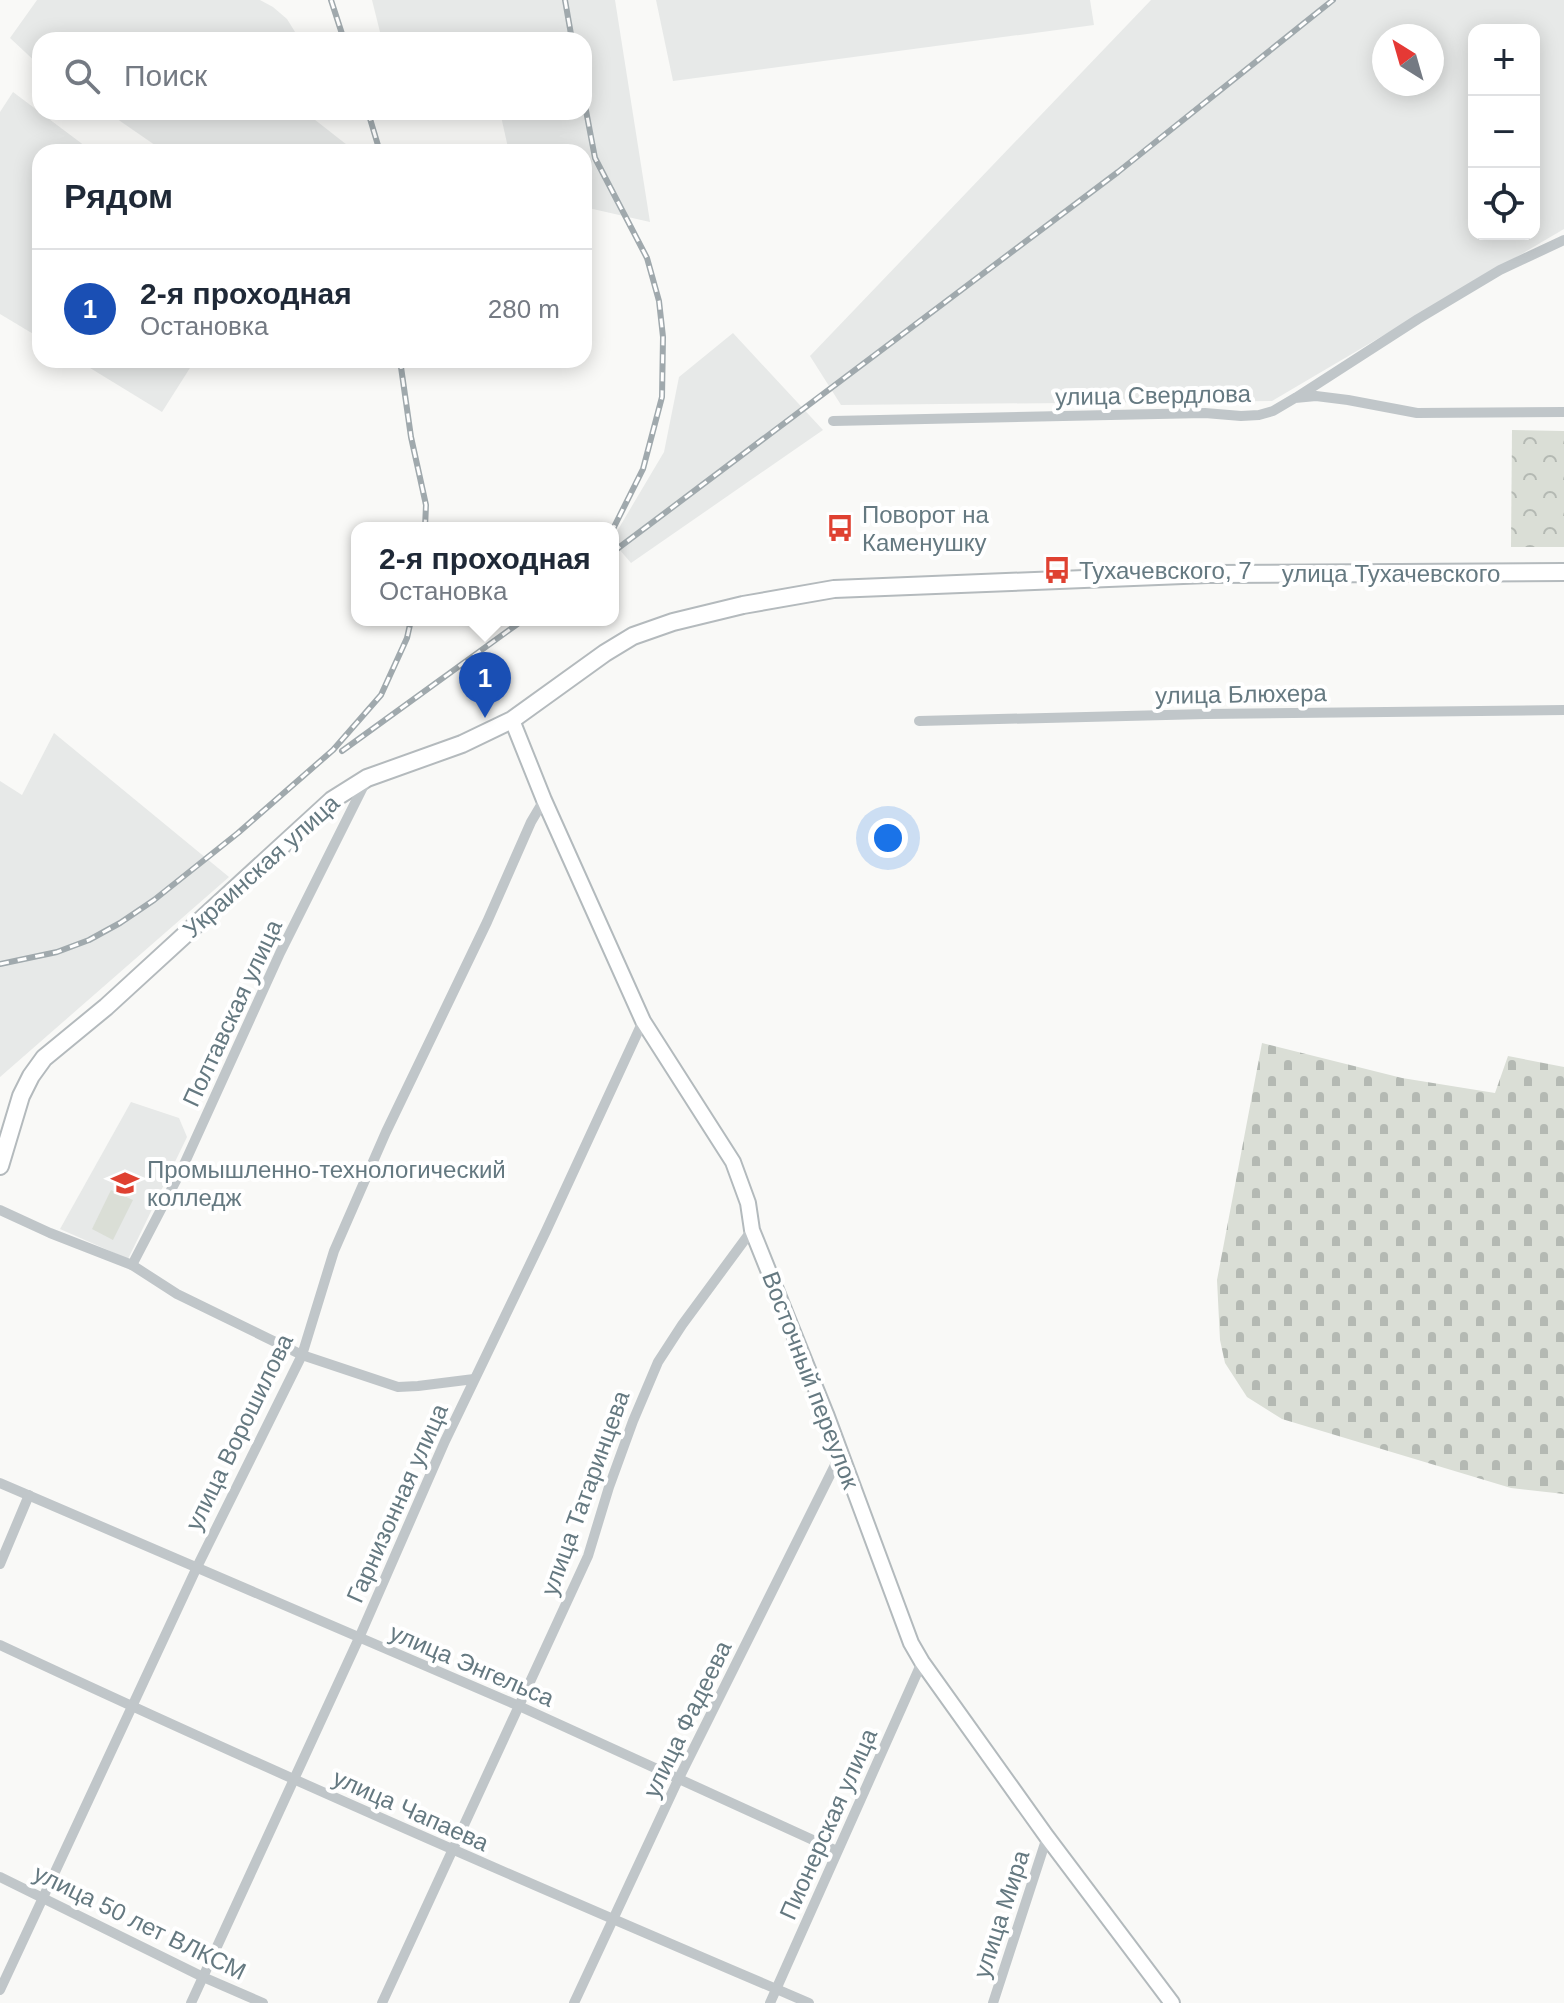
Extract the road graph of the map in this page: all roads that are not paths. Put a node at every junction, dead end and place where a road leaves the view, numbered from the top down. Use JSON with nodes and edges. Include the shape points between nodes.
{"nodes":[{"id":1,"x":1564,"y":240,"type":"edge"},
{"id":2,"x":1295,"y":398,"type":"junction"},
{"id":3,"x":1564,"y":412,"type":"edge"},
{"id":4,"x":833,"y":421,"type":"dead end"},
{"id":5,"x":1564,"y":572,"type":"edge"},
{"id":6,"x":834,"y":589,"type":"joint"},
{"id":7,"x":1564,"y":710,"type":"edge"},
{"id":8,"x":512,"y":720,"type":"junction"},
{"id":9,"x":919,"y":721,"type":"dead end"},
{"id":10,"x":367,"y":778,"type":"junction"},
{"id":11,"x":544,"y":800,"type":"junction"},
{"id":12,"x":643,"y":1021,"type":"junction"},
{"id":13,"x":0,"y":1166,"type":"edge"},
{"id":14,"x":0,"y":1210,"type":"edge"},
{"id":15,"x":752,"y":1230,"type":"junction"},
{"id":16,"x":132,"y":1265,"type":"junction"},
{"id":17,"x":302,"y":1355,"type":"junction"},
{"id":18,"x":474,"y":1379,"type":"junction"},
{"id":19,"x":840,"y":1455,"type":"junction"},
{"id":20,"x":0,"y":1483,"type":"edge"},
{"id":21,"x":29,"y":1495,"type":"junction"},
{"id":22,"x":0,"y":1564,"type":"edge"},
{"id":23,"x":197,"y":1567,"type":"junction"},
{"id":24,"x":359,"y":1638,"type":"junction"},
{"id":25,"x":0,"y":1645,"type":"edge"},
{"id":26,"x":922,"y":1662,"type":"junction"},
{"id":27,"x":131,"y":1706,"type":"junction"},
{"id":28,"x":519,"y":1706,"type":"junction"},
{"id":29,"x":678,"y":1780,"type":"junction"},
{"id":30,"x":295,"y":1781,"type":"junction"},
{"id":31,"x":1047,"y":1837,"type":"junction"},
{"id":32,"x":452,"y":1850,"type":"junction"},
{"id":33,"x":837,"y":1851,"type":"junction"},
{"id":34,"x":0,"y":1877,"type":"edge"},
{"id":35,"x":44,"y":1897,"type":"junction"},
{"id":36,"x":614,"y":1918,"type":"junction"},
{"id":37,"x":203,"y":1977,"type":"junction"},
{"id":38,"x":776,"y":1989,"type":"junction"},
{"id":39,"x":0,"y":1990,"type":"edge"},
{"id":40,"x":191,"y":2003,"type":"edge"},
{"id":41,"x":263,"y":2003,"type":"edge"},
{"id":42,"x":382,"y":2003,"type":"edge"},
{"id":43,"x":574,"y":2003,"type":"edge"},
{"id":44,"x":770,"y":2003,"type":"edge"},
{"id":45,"x":809,"y":2003,"type":"edge"},
{"id":46,"x":993,"y":2003,"type":"edge"},
{"id":47,"x":1172,"y":2003,"type":"edge"}],
"edges":[{"from":1,"to":2,"type":"street","via":[[1500,270]]},
{"from":2,"to":3,"type":"street","name":"улица Свердлова","via":[[1337,398],[1417,413]]},
{"from":2,"to":4,"type":"street","name":"улица Свердлова","via":[[1273,411],[1241,416]]},
{"from":5,"to":6,"type":"main road","name":"улица Тухачевского","via":[[1208,574]]},
{"from":6,"to":8,"type":"main road","name":"Украинская улица","via":[[743,605],[640,633]]},
{"from":7,"to":9,"type":"street","name":"улица Блюхера"},
{"from":8,"to":10,"type":"main road","name":"Украинская улица"},
{"from":8,"to":11,"type":"street","name":"Восточный переулок"},
{"from":10,"to":13,"type":"main road","name":"Украинская улица","via":[[322,808],[44,1058],[24,1087]]},
{"from":10,"to":16,"type":"street","name":"Полтавская улица"},
{"from":11,"to":12,"type":"street","name":"Восточный переулок"},
{"from":11,"to":17,"type":"street","name":"улица Ворошилова","via":[[334,1251]]},
{"from":12,"to":15,"type":"street","name":"Восточный переулок","via":[[733,1162]]},
{"from":12,"to":18,"type":"street","name":"Гарнизонная улица"},
{"from":14,"to":16,"type":"street"},
{"from":15,"to":19,"type":"street","name":"Восточный переулок"},
{"from":15,"to":28,"type":"street","name":"улица Татаринцева","via":[[669,1344],[647,1386],[594,1541]]},
{"from":16,"to":17,"type":"street","via":[[185,1298]]},
{"from":17,"to":18,"type":"street","via":[[398,1387]]},
{"from":17,"to":23,"type":"street","name":"улица Ворошилова"},
{"from":18,"to":24,"type":"street","name":"Гарнизонная улица"},
{"from":19,"to":26,"type":"street","name":"Восточный переулок"},
{"from":19,"to":29,"type":"street","name":"улица Фадеева"},
{"from":20,"to":21,"type":"street","name":"улица Энгельса"},
{"from":21,"to":22,"type":"street"},
{"from":21,"to":23,"type":"street","name":"улица Энгельса"},
{"from":23,"to":24,"type":"street","name":"улица Энгельса"},
{"from":23,"to":27,"type":"street","name":"улица Ворошилова"},
{"from":24,"to":28,"type":"street","name":"улица Энгельса"},
{"from":24,"to":30,"type":"street","name":"Гарнизонная улица"},
{"from":25,"to":27,"type":"street","name":"улица Чапаева"},
{"from":26,"to":31,"type":"street","name":"Восточный переулок"},
{"from":26,"to":33,"type":"street","name":"Пионерская улица"},
{"from":27,"to":30,"type":"street","name":"улица Чапаева"},
{"from":27,"to":35,"type":"street","name":"улица Ворошилова"},
{"from":28,"to":29,"type":"street","name":"улица Энгельса"},
{"from":28,"to":32,"type":"street","name":"улица Татаринцева"},
{"from":29,"to":33,"type":"street","name":"улица Энгельса"},
{"from":29,"to":36,"type":"street","name":"улица Фадеева"},
{"from":30,"to":32,"type":"street","name":"улица Чапаева"},
{"from":30,"to":37,"type":"street","name":"Гарнизонная улица"},
{"from":31,"to":46,"type":"street","name":"улица Мира"},
{"from":31,"to":47,"type":"street","name":"Восточный переулок"},
{"from":32,"to":36,"type":"street","name":"улица Чапаева"},
{"from":32,"to":42,"type":"street","name":"улица Татаринцева"},
{"from":33,"to":38,"type":"street","name":"Пионерская улица"},
{"from":34,"to":35,"type":"street","name":"улица 50 лет ВЛКСМ"},
{"from":35,"to":37,"type":"street","name":"улица 50 лет ВЛКСМ"},
{"from":35,"to":39,"type":"street","name":"улица Ворошилова"},
{"from":36,"to":38,"type":"street","name":"улица Чапаева"},
{"from":36,"to":43,"type":"street","name":"улица Фадеева"},
{"from":37,"to":40,"type":"street","name":"Гарнизонная улица"},
{"from":37,"to":41,"type":"street","name":"улица 50 лет ВЛКСМ"},
{"from":38,"to":44,"type":"street","name":"Пионерская улица"},
{"from":38,"to":45,"type":"street","name":"улица Чапаева"}]}
